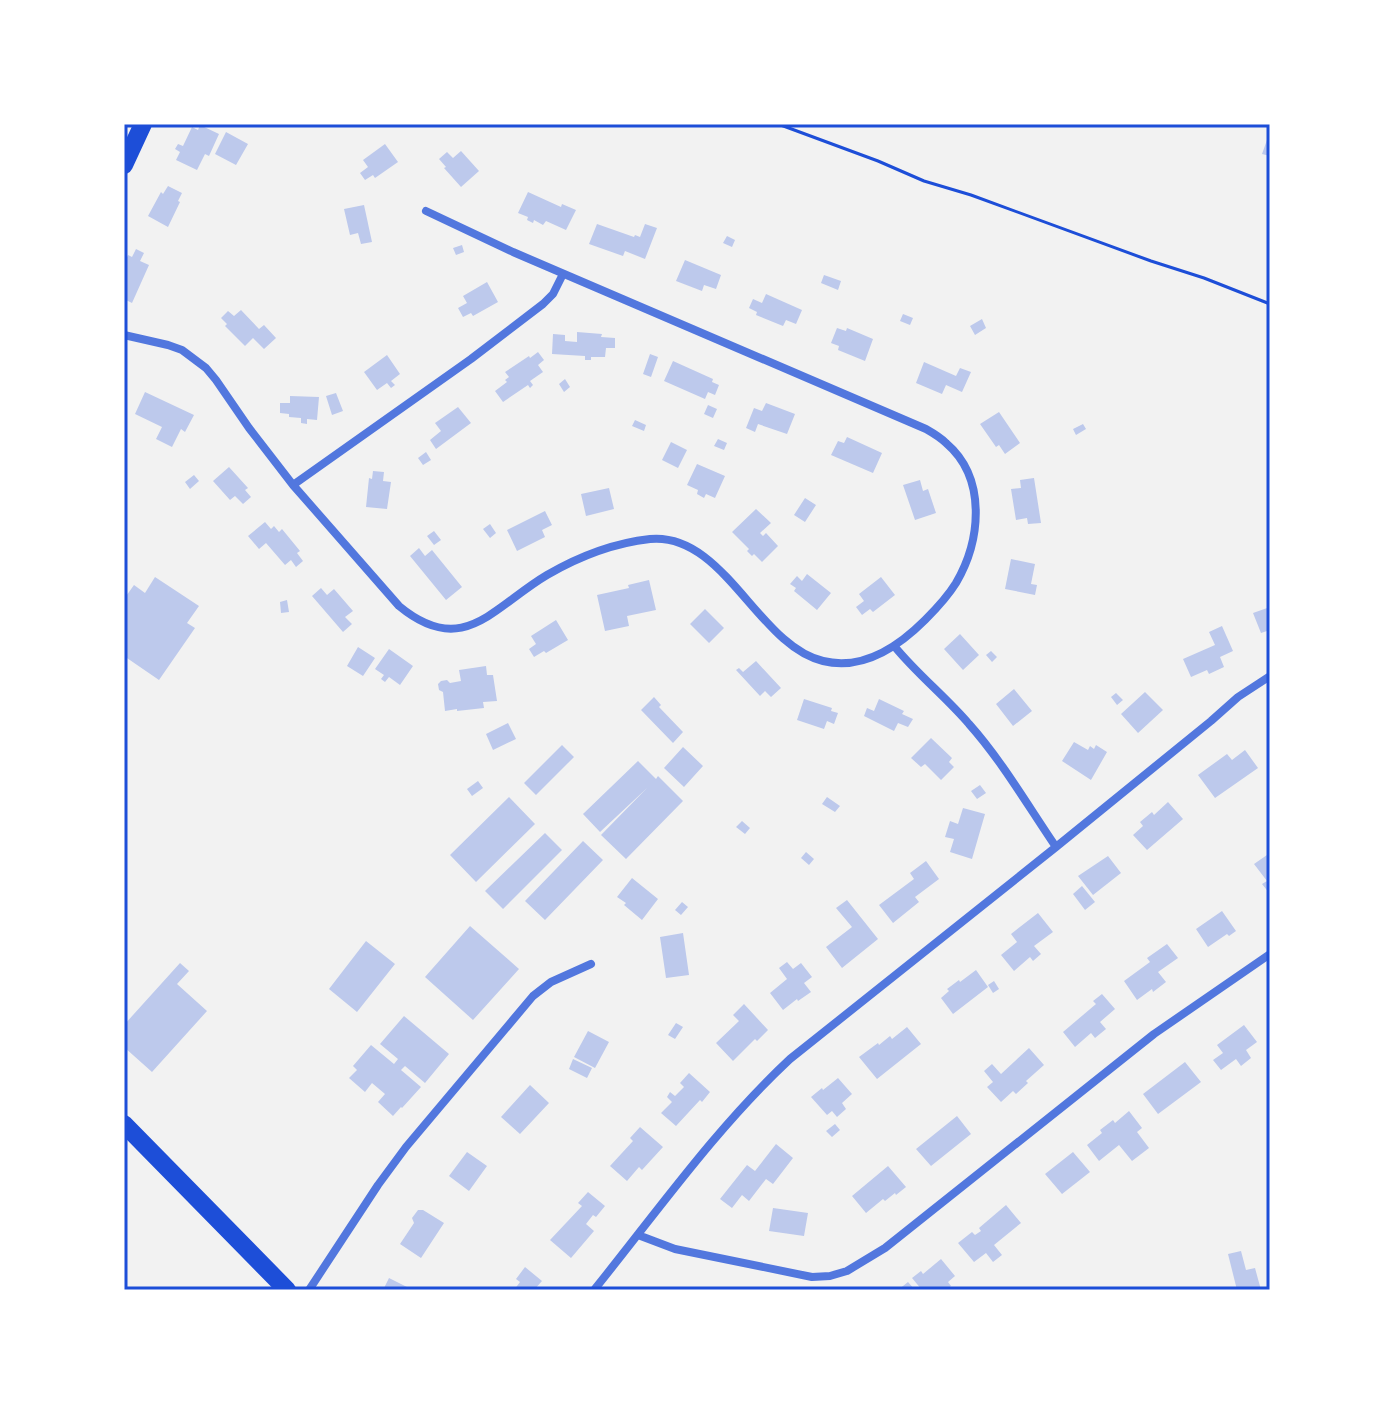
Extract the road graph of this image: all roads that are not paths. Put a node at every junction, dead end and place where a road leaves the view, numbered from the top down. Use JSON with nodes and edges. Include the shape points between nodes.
{"nodes":[{"id":1,"x":143,"y":124,"type":"edge"},
{"id":2,"x":124,"y":165,"type":"edge"},
{"id":3,"x":426,"y":211,"type":"dead end"},
{"id":4,"x":563,"y":274,"type":"junction"},
{"id":5,"x":124,"y":335,"type":"edge"},
{"id":6,"x":293,"y":485,"type":"junction"},
{"id":7,"x":895,"y":647,"type":"junction"},
{"id":8,"x":1270,"y":676,"type":"edge"},
{"id":9,"x":1056,"y":847,"type":"junction"},
{"id":10,"x":1270,"y":954,"type":"edge"},
{"id":11,"x":591,"y":964,"type":"dead end"},
{"id":12,"x":124,"y":1124,"type":"edge"},
{"id":13,"x":638,"y":1235,"type":"junction"},
{"id":14,"x":287,"y":1290,"type":"edge"},
{"id":15,"x":309,"y":1290,"type":"edge"},
{"id":16,"x":594,"y":1290,"type":"edge"}],
"edges":[{"from":1,"to":2,"type":"main road"},
{"from":3,"to":4,"type":"street"},
{"from":4,"to":6,"type":"street","via":[[543,304]]},
{"from":4,"to":7,"type":"street","via":[[926,429],[947,443],[974,488],[973,538],[955,585]]},
{"from":5,"to":6,"type":"street","via":[[182,350],[206,368]]},
{"from":6,"to":7,"type":"street","via":[[399,606],[429,625],[469,626],[574,561],[657,539],[699,552],[810,657],[847,663]]},
{"from":7,"to":9,"type":"street","via":[[990,749]]},
{"from":8,"to":9,"type":"street"},
{"from":9,"to":13,"type":"street","via":[[775,1073]]},
{"from":10,"to":13,"type":"street","via":[[1154,1034],[885,1248],[847,1271],[821,1277],[794,1275],[675,1249]]},
{"from":11,"to":15,"type":"street","via":[[533,996],[406,1147]]},
{"from":12,"to":14,"type":"main road"},
{"from":13,"to":16,"type":"street"}]}
